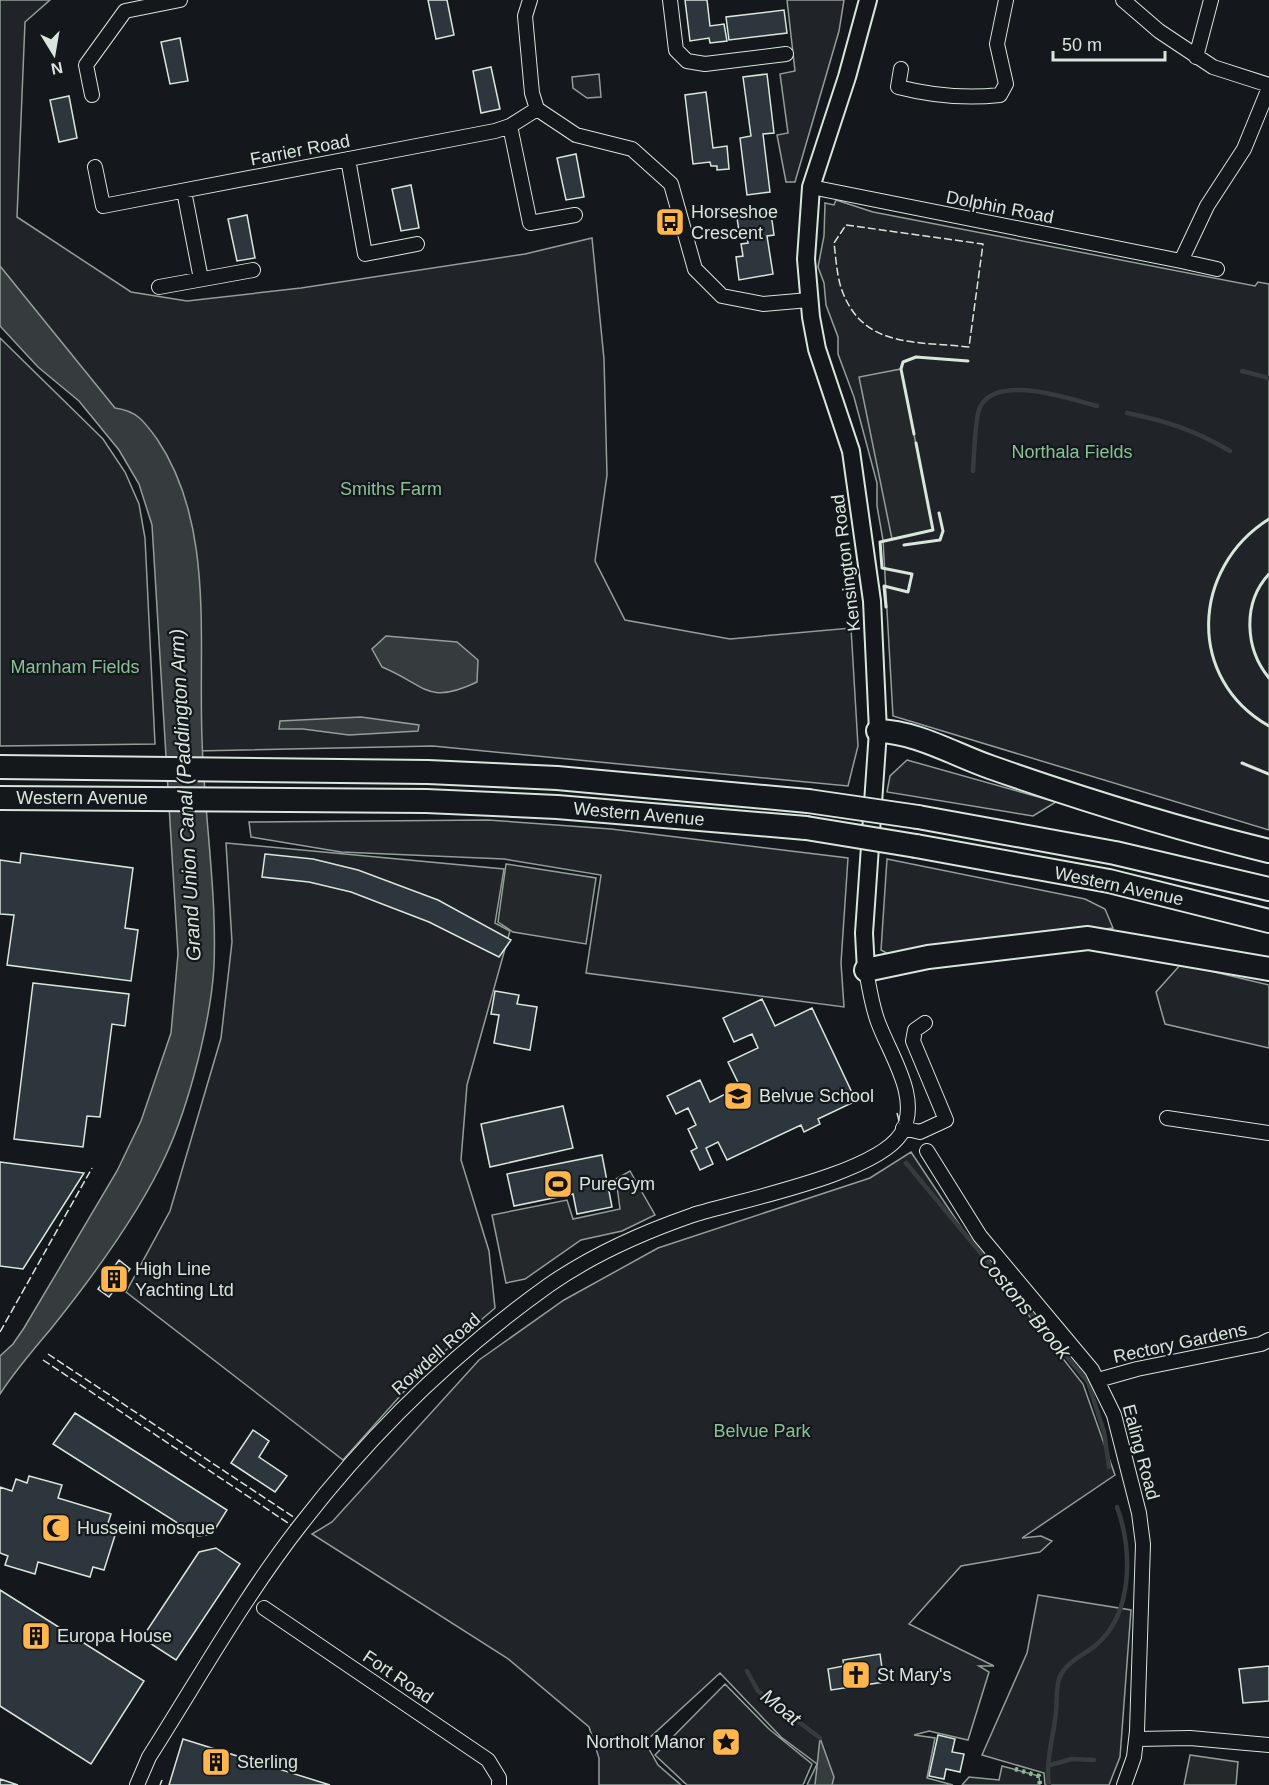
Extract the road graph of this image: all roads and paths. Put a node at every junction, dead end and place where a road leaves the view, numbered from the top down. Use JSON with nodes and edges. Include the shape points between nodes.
{"nodes":[{"id":1,"x":180,"y":0,"type":"edge"},
{"id":2,"x":530,"y":0,"type":"edge"},
{"id":3,"x":670,"y":0,"type":"edge"},
{"id":4,"x":868,"y":0,"type":"edge"},
{"id":5,"x":1006,"y":0,"type":"edge"},
{"id":6,"x":1123,"y":0,"type":"edge"},
{"id":7,"x":1211,"y":0,"type":"edge"},
{"id":8,"x":786,"y":54,"type":"dead end"},
{"id":9,"x":1196,"y":57,"type":"junction"},
{"id":10,"x":901,"y":69,"type":"dead end"},
{"id":11,"x":1269,"y":87,"type":"edge"},
{"id":12,"x":92,"y":95,"type":"dead end"},
{"id":13,"x":537,"y":109,"type":"junction"},
{"id":14,"x":510,"y":126,"type":"junction"},
{"id":15,"x":348,"y":159,"type":"junction"},
{"id":16,"x":95,"y":167,"type":"dead end"},
{"id":17,"x":812,"y":187,"type":"junction"},
{"id":18,"x":184,"y":191,"type":"junction"},
{"id":19,"x":575,"y":215,"type":"dead end"},
{"id":20,"x":417,"y":244,"type":"dead end"},
{"id":21,"x":1180,"y":261,"type":"junction"},
{"id":22,"x":1217,"y":269,"type":"dead end"},
{"id":23,"x":253,"y":270,"type":"dead end"},
{"id":24,"x":201,"y":279,"type":"junction"},
{"id":25,"x":159,"y":287,"type":"dead end"},
{"id":26,"x":809,"y":300,"type":"junction"},
{"id":27,"x":878,"y":731,"type":"junction"},
{"id":28,"x":0,"y":767,"type":"edge"},
{"id":29,"x":0,"y":798,"type":"edge"},
{"id":30,"x":1269,"y":850,"type":"edge"},
{"id":31,"x":1269,"y":889,"type":"edge"},
{"id":32,"x":1269,"y":922,"type":"edge"},
{"id":33,"x":1269,"y":969,"type":"edge"},
{"id":34,"x":866,"y":970,"type":"junction"},
{"id":35,"x":925,"y":1023,"type":"dead end"},
{"id":36,"x":1167,"y":1118,"type":"dead end"},
{"id":37,"x":903,"y":1128,"type":"junction"},
{"id":38,"x":1269,"y":1133,"type":"edge"},
{"id":39,"x":927,"y":1150,"type":"dead end"},
{"id":40,"x":1269,"y":1340,"type":"edge"},
{"id":41,"x":1098,"y":1380,"type":"junction"},
{"id":42,"x":264,"y":1608,"type":"dead end"},
{"id":43,"x":1137,"y":1739,"type":"junction"},
{"id":44,"x":1269,"y":1745,"type":"edge"},
{"id":45,"x":137,"y":1785,"type":"edge"},
{"id":46,"x":499,"y":1785,"type":"edge"},
{"id":47,"x":1124,"y":1785,"type":"edge"}],
"edges":[{"from":1,"to":12,"type":"street","via":[[125,11],[86,65]]},
{"from":2,"to":13,"type":"street","via":[[525,16]]},
{"from":3,"to":8,"type":"street","via":[[676,50],[687,61],[705,64]]},
{"from":4,"to":17,"type":"street","name":"Kensington Road"},
{"from":5,"to":10,"type":"street","via":[[997,44],[1006,84],[1000,94],[969,99],[898,87]]},
{"from":6,"to":9,"type":"street","via":[[1159,32]]},
{"from":7,"to":9,"type":"street"},
{"from":9,"to":11,"type":"street"},
{"from":11,"to":21,"type":"street","via":[[1244,149],[1207,206]]},
{"from":13,"to":14,"type":"street","name":"Farrier Road"},
{"from":13,"to":26,"type":"street","via":[[576,135],[632,149],[671,184],[695,269],[722,296],[763,304]]},
{"from":14,"to":15,"type":"street","name":"Farrier Road"},
{"from":14,"to":19,"type":"street","via":[[530,224]]},
{"from":15,"to":18,"type":"street","name":"Farrier Road"},
{"from":15,"to":20,"type":"street","via":[[365,254]]},
{"from":16,"to":18,"type":"street","name":"Farrier Road","via":[[103,206]]},
{"from":17,"to":21,"type":"street","name":"Dolphin Road"},
{"from":17,"to":26,"type":"street","name":"Kensington Road","via":[[806,259]]},
{"from":18,"to":24,"type":"street"},
{"from":21,"to":22,"type":"street","name":"Dolphin Road"},
{"from":23,"to":24,"type":"street"},
{"from":24,"to":25,"type":"street"},
{"from":26,"to":27,"type":"street","name":"Kensington Road","via":[[817,349],[849,440],[854,468],[872,601]]},
{"from":27,"to":30,"type":"highway","via":[[901,733],[1001,771],[1203,835]]},
{"from":27,"to":34,"type":"street","name":"Kensington Road","via":[[864,933]]},
{"from":28,"to":31,"type":"highway","name":"Western Avenue","bridge":true,"via":[[428,772],[557,778],[808,801],[1114,853]]},
{"from":29,"to":32,"type":"highway","name":"Western Avenue","bridge":true,"via":[[426,801],[557,807],[806,828],[1108,881]]},
{"from":33,"to":34,"type":"highway","via":[[1088,938],[928,957]]},
{"from":34,"to":37,"type":"street","name":"Kensington Road","via":[[876,1019],[906,1093],[908,1112]]},
{"from":35,"to":37,"type":"street","via":[[915,1030],[913,1041],[946,1120],[920,1132]]},
{"from":36,"to":38,"type":"street"},
{"from":37,"to":45,"type":"street","name":"Rowdell Road","via":[[886,1149],[853,1167],[691,1216],[624,1243],[552,1283],[488,1331],[404,1405],[299,1526],[149,1757]]},
{"from":39,"to":41,"type":"street","name":"Ealing Road","via":[[980,1236]]},
{"from":40,"to":41,"type":"street","name":"Rectory Gardens"},
{"from":41,"to":43,"type":"street","name":"Ealing Road","via":[[1114,1415],[1143,1544]]},
{"from":42,"to":46,"type":"street","name":"Fort Road","via":[[488,1760]]},
{"from":43,"to":44,"type":"street","via":[[1190,1738]]},
{"from":43,"to":47,"type":"street","name":"Ealing Road"}]}
